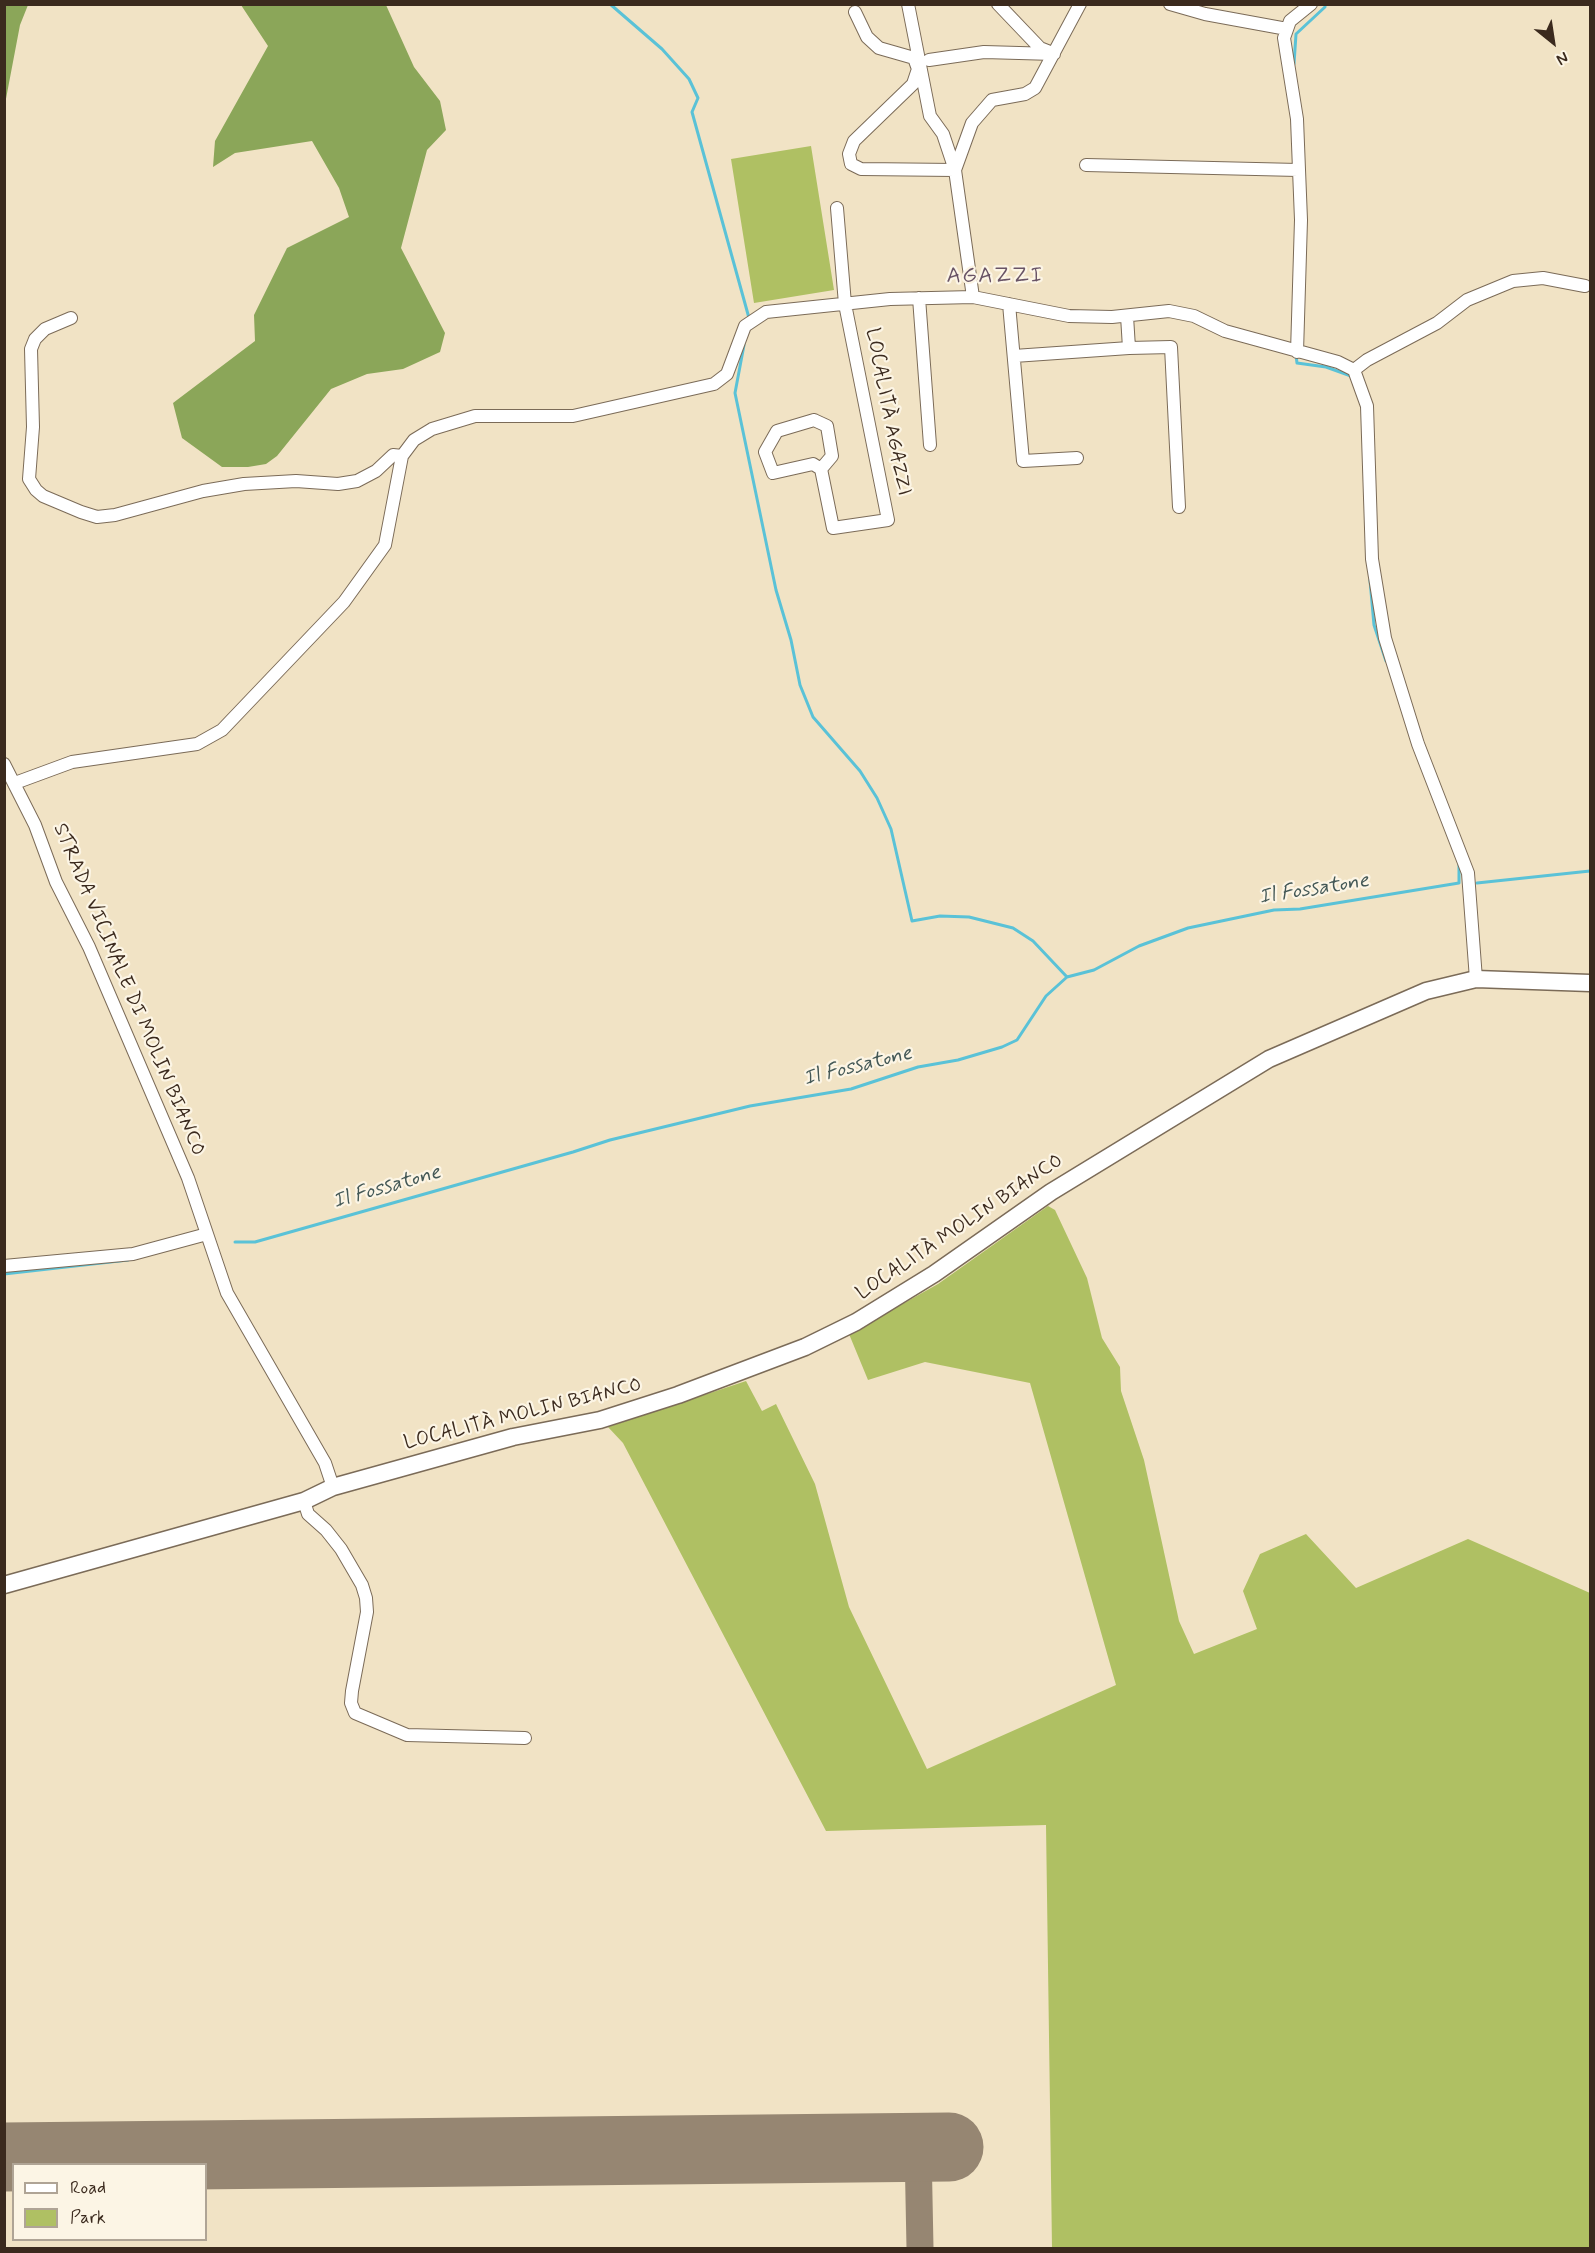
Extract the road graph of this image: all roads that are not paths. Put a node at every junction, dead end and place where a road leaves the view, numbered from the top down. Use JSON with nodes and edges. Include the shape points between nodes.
{"nodes":[{"id":1,"x":908,"y":4,"type":"edge"},
{"id":2,"x":998,"y":4,"type":"edge"},
{"id":3,"x":1080,"y":4,"type":"edge"},
{"id":4,"x":1170,"y":4,"type":"edge"},
{"id":5,"x":1311,"y":4,"type":"edge"},
{"id":6,"x":855,"y":12,"type":"dead end"},
{"id":7,"x":1287,"y":29,"type":"junction"},
{"id":8,"x":1007,"y":44,"type":"dead end"},
{"id":9,"x":1054,"y":54,"type":"junction"},
{"id":10,"x":925,"y":58,"type":"junction"},
{"id":11,"x":1086,"y":165,"type":"dead end"},
{"id":12,"x":955,"y":170,"type":"junction"},
{"id":13,"x":1298,"y":170,"type":"junction"},
{"id":14,"x":837,"y":208,"type":"dead end"},
{"id":15,"x":1585,"y":286,"type":"dead end"},
{"id":16,"x":973,"y":297,"type":"junction"},
{"id":17,"x":919,"y":298,"type":"junction"},
{"id":18,"x":845,"y":304,"type":"junction"},
{"id":19,"x":1009,"y":304,"type":"junction"},
{"id":20,"x":1127,"y":316,"type":"junction"},
{"id":21,"x":71,"y":318,"type":"dead end"},
{"id":22,"x":1129,"y":348,"type":"junction"},
{"id":23,"x":1297,"y":352,"type":"junction"},
{"id":24,"x":1014,"y":356,"type":"junction"},
{"id":25,"x":1354,"y":370,"type":"junction"},
{"id":26,"x":930,"y":445,"type":"dead end"},
{"id":27,"x":402,"y":456,"type":"junction"},
{"id":28,"x":1077,"y":458,"type":"dead end"},
{"id":29,"x":820,"y":469,"type":"junction"},
{"id":30,"x":1179,"y":507,"type":"dead end"},
{"id":31,"x":4,"y":765,"type":"edge"},
{"id":32,"x":15,"y":783,"type":"junction"},
{"id":33,"x":1476,"y":979,"type":"junction"},
{"id":34,"x":1590,"y":983,"type":"edge"},
{"id":35,"x":207,"y":1234,"type":"junction"},
{"id":36,"x":4,"y":1266,"type":"edge"},
{"id":37,"x":333,"y":1487,"type":"junction"},
{"id":38,"x":304,"y":1501,"type":"junction"},
{"id":39,"x":4,"y":1585,"type":"edge"},
{"id":40,"x":525,"y":1738,"type":"dead end"}],
"edges":[{"from":1,"to":10,"type":"street"},
{"from":2,"to":9,"type":"street","via":[[1040,48]]},
{"from":3,"to":9,"type":"street"},
{"from":4,"to":7,"type":"street","via":[[1205,15]]},
{"from":5,"to":7,"type":"street","via":[[1290,21]]},
{"from":6,"to":12,"type":"street","via":[[867,37],[879,48],[914,58],[918,69],[913,84],[854,141],[849,154],[851,164],[861,169]]},
{"from":7,"to":13,"type":"street","via":[[1284,38],[1297,119]]},
{"from":8,"to":10,"type":"street","via":[[961,47]]},
{"from":9,"to":10,"type":"street","via":[[984,52]]},
{"from":9,"to":12,"type":"street","via":[[1035,88],[1025,94],[992,100],[982,109],[972,123]]},
{"from":10,"to":12,"type":"street","via":[[930,116],[943,134]]},
{"from":11,"to":13,"type":"street"},
{"from":12,"to":16,"type":"street"},
{"from":13,"to":23,"type":"street","via":[[1301,220]]},
{"from":14,"to":18,"type":"street"},
{"from":15,"to":25,"type":"street","via":[[1543,278],[1513,281],[1467,300],[1437,323]]},
{"from":16,"to":17,"type":"street"},
{"from":16,"to":19,"type":"street"},
{"from":17,"to":18,"type":"street"},
{"from":17,"to":26,"type":"street","name":"LOCALITÀ AGAZZI"},
{"from":18,"to":27,"type":"street","via":[[766,312],[745,326],[727,374],[714,384],[573,416],[475,416],[432,429],[414,440]]},
{"from":18,"to":29,"type":"street","name":"LOCALITÀ AGAZZI","via":[[888,520],[833,528]]},
{"from":19,"to":20,"type":"street","via":[[1069,316]]},
{"from":19,"to":24,"type":"street"},
{"from":20,"to":22,"type":"street"},
{"from":20,"to":23,"type":"street","via":[[1169,311],[1194,316],[1225,332]]},
{"from":21,"to":27,"type":"street","via":[[45,329],[30,349],[33,427],[29,479],[43,495],[81,513],[97,517],[115,515],[244,484],[357,481],[376,471],[393,455]]},
{"from":22,"to":24,"type":"street"},
{"from":22,"to":30,"type":"street","via":[[1170,347]]},
{"from":23,"to":25,"type":"street"},
{"from":24,"to":28,"type":"street","via":[[1023,461]]},
{"from":25,"to":33,"type":"street","via":[[1367,406],[1372,559],[1385,638],[1418,744],[1468,873]]},
{"from":27,"to":32,"type":"street","via":[[385,545],[344,602],[222,730],[197,744],[72,762]]},
{"from":29,"to":29,"type":"street","via":[[832,456],[827,426],[814,420],[777,431],[765,452],[772,473],[813,464]]},
{"from":31,"to":32,"type":"street","name":"STRADA VICINALE DI MOLIN BIANCO"},
{"from":32,"to":35,"type":"street","name":"STRADA VICINALE DI MOLIN BIANCO","via":[[145,1075]]},
{"from":33,"to":34,"type":"street","name":"LOCALITÀ MOLIN BIANCO"},
{"from":33,"to":37,"type":"street","name":"LOCALITÀ MOLIN BIANCO","via":[[1426,991],[1269,1059],[1051,1192],[934,1274],[856,1322],[805,1347],[634,1410],[513,1437]]},
{"from":35,"to":36,"type":"street","via":[[133,1254]]},
{"from":35,"to":37,"type":"street","name":"STRADA VICINALE DI MOLIN BIANCO","via":[[226,1293],[325,1463]]},
{"from":37,"to":38,"type":"street","name":"LOCALITÀ MOLIN BIANCO"},
{"from":38,"to":39,"type":"street","name":"LOCALITÀ MOLIN BIANCO"},
{"from":38,"to":40,"type":"street","via":[[308,1514],[341,1549],[366,1598],[351,1703],[355,1713],[407,1736]]}]}
